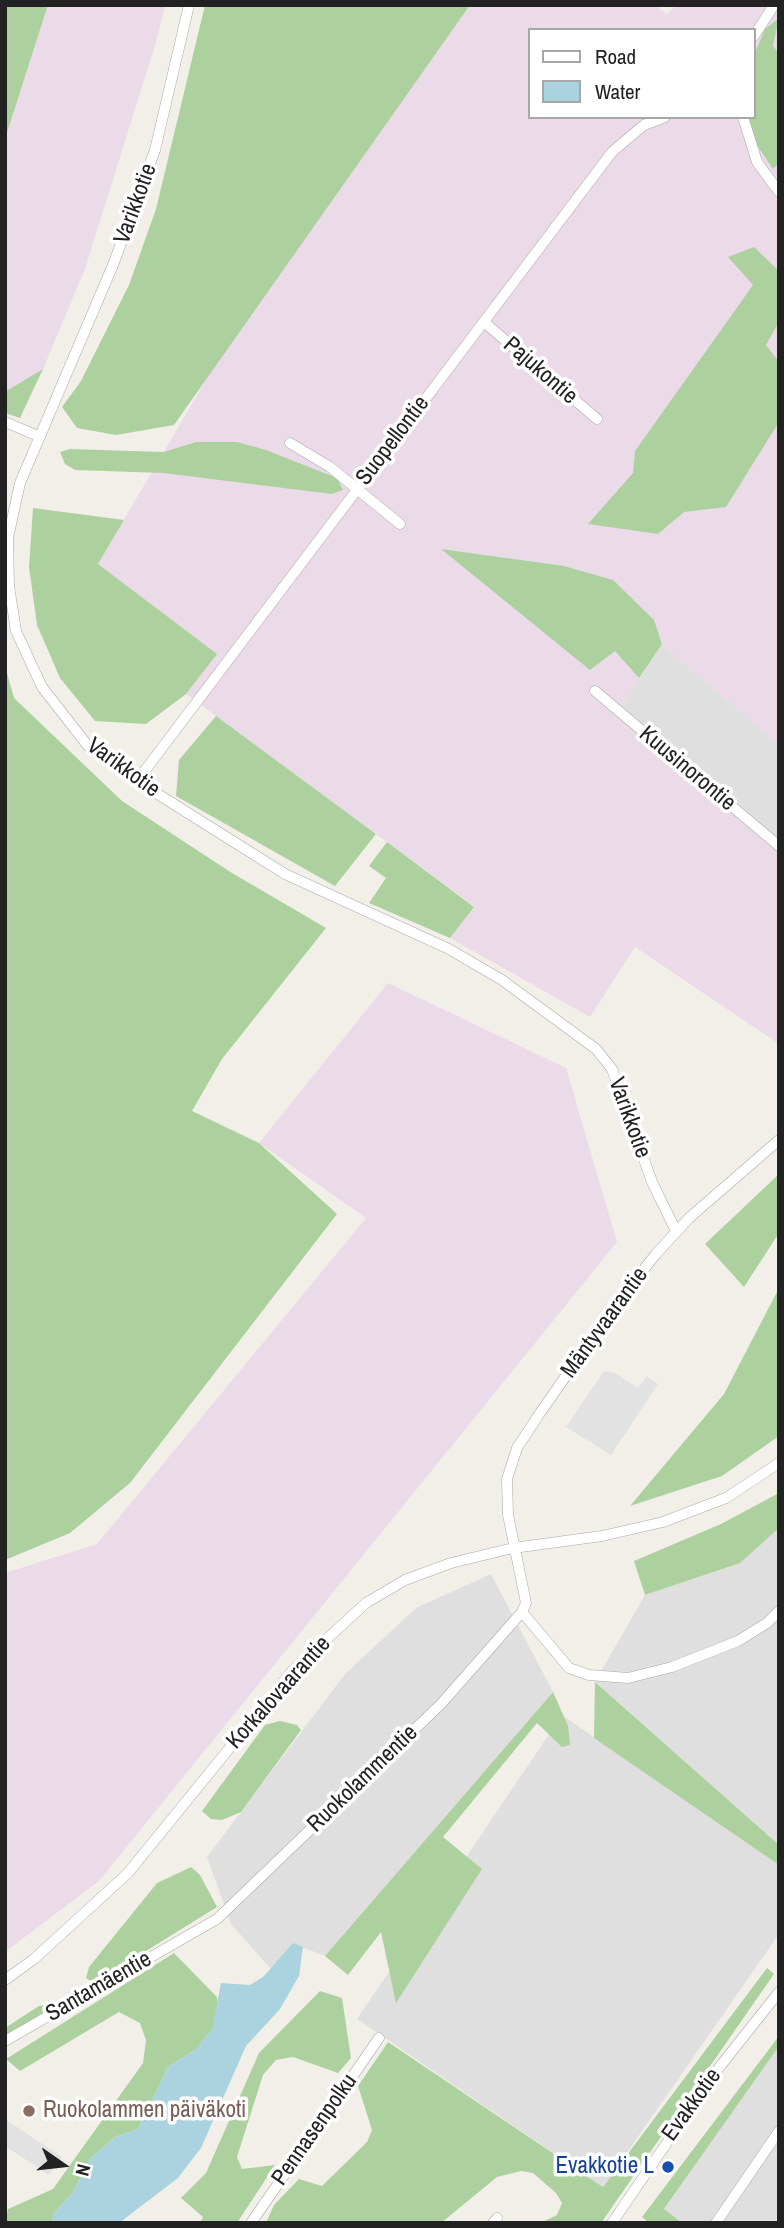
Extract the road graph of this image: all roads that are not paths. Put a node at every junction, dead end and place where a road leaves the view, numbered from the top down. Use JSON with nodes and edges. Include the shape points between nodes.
{"nodes":[{"id":1,"x":190,"y":5,"type":"edge"},
{"id":2,"x":774,"y":5,"type":"edge"},
{"id":3,"x":756,"y":33,"type":"edge"},
{"id":4,"x":660,"y":119,"type":"edge"},
{"id":5,"x":744,"y":119,"type":"edge"},
{"id":6,"x":779,"y":192,"type":"edge"},
{"id":7,"x":484,"y":322,"type":"junction"},
{"id":8,"x":597,"y":419,"type":"dead end"},
{"id":9,"x":5,"y":422,"type":"edge"},
{"id":10,"x":38,"y":436,"type":"junction"},
{"id":11,"x":290,"y":443,"type":"dead end"},
{"id":12,"x":357,"y":488,"type":"junction"},
{"id":13,"x":400,"y":524,"type":"dead end"},
{"id":14,"x":595,"y":691,"type":"dead end"},
{"id":15,"x":137,"y":781,"type":"junction"},
{"id":16,"x":779,"y":846,"type":"edge"},
{"id":17,"x":779,"y":1140,"type":"edge"},
{"id":18,"x":676,"y":1231,"type":"junction"},
{"id":19,"x":779,"y":1464,"type":"edge"},
{"id":20,"x":513,"y":1548,"type":"junction"},
{"id":21,"x":779,"y":1611,"type":"edge"},
{"id":22,"x":522,"y":1612,"type":"junction"},
{"id":23,"x":192,"y":1933,"type":"joint"},
{"id":24,"x":5,"y":1980,"type":"edge"},
{"id":25,"x":779,"y":1992,"type":"edge"},
{"id":26,"x":379,"y":2038,"type":"dead end"},
{"id":27,"x":5,"y":2040,"type":"edge"},
{"id":28,"x":779,"y":2131,"type":"edge"},
{"id":29,"x":251,"y":2223,"type":"edge"},
{"id":30,"x":612,"y":2223,"type":"edge"},
{"id":31,"x":716,"y":2223,"type":"edge"}],
"edges":[{"from":1,"to":10,"type":"street","name":"Varikkotie","via":[[155,150],[108,277]]},
{"from":2,"to":3,"type":"street"},
{"from":4,"to":7,"type":"street","name":"Suopellontie","via":[[644,125],[612,152]]},
{"from":5,"to":6,"type":"street","via":[[757,162]]},
{"from":7,"to":8,"type":"street","name":"Pajukontie"},
{"from":7,"to":12,"type":"street","name":"Suopellontie"},
{"from":9,"to":10,"type":"street"},
{"from":10,"to":15,"type":"street","name":"Varikkotie","via":[[20,482],[8,538],[16,631],[42,687],[66,721],[88,746]]},
{"from":11,"to":12,"type":"street"},
{"from":12,"to":13,"type":"street"},
{"from":12,"to":15,"type":"street","name":"Suopellontie"},
{"from":14,"to":16,"type":"street","name":"Kuusinorontie"},
{"from":15,"to":18,"type":"street","name":"Varikkotie","via":[[285,874],[492,973],[596,1049],[612,1069],[652,1182]]},
{"from":17,"to":18,"type":"street","name":"Mäntyvaarantie"},
{"from":18,"to":20,"type":"street","name":"Mäntyvaarantie","via":[[617,1303],[517,1448],[507,1479]]},
{"from":19,"to":20,"type":"street","name":"Korkalovaarantie","via":[[726,1498],[663,1522]]},
{"from":20,"to":22,"type":"street","name":"Mäntyvaarantie","via":[[522,1574],[526,1603]]},
{"from":20,"to":24,"type":"street","name":"Korkalovaarantie","via":[[405,1580],[366,1603],[293,1670],[128,1873],[44,1951]]},
{"from":21,"to":22,"type":"street","via":[[738,1641],[672,1667],[628,1678],[589,1675],[569,1668]]},
{"from":22,"to":23,"type":"street","name":"Ruokolammentie","via":[[441,1704],[217,1919]]},
{"from":23,"to":27,"type":"street","name":"Santamäentie"},
{"from":25,"to":30,"type":"street","name":"Evakkotie","via":[[714,2074]]},
{"from":26,"to":29,"type":"street","name":"Pennasenpolku"},
{"from":28,"to":31,"type":"street"}]}
